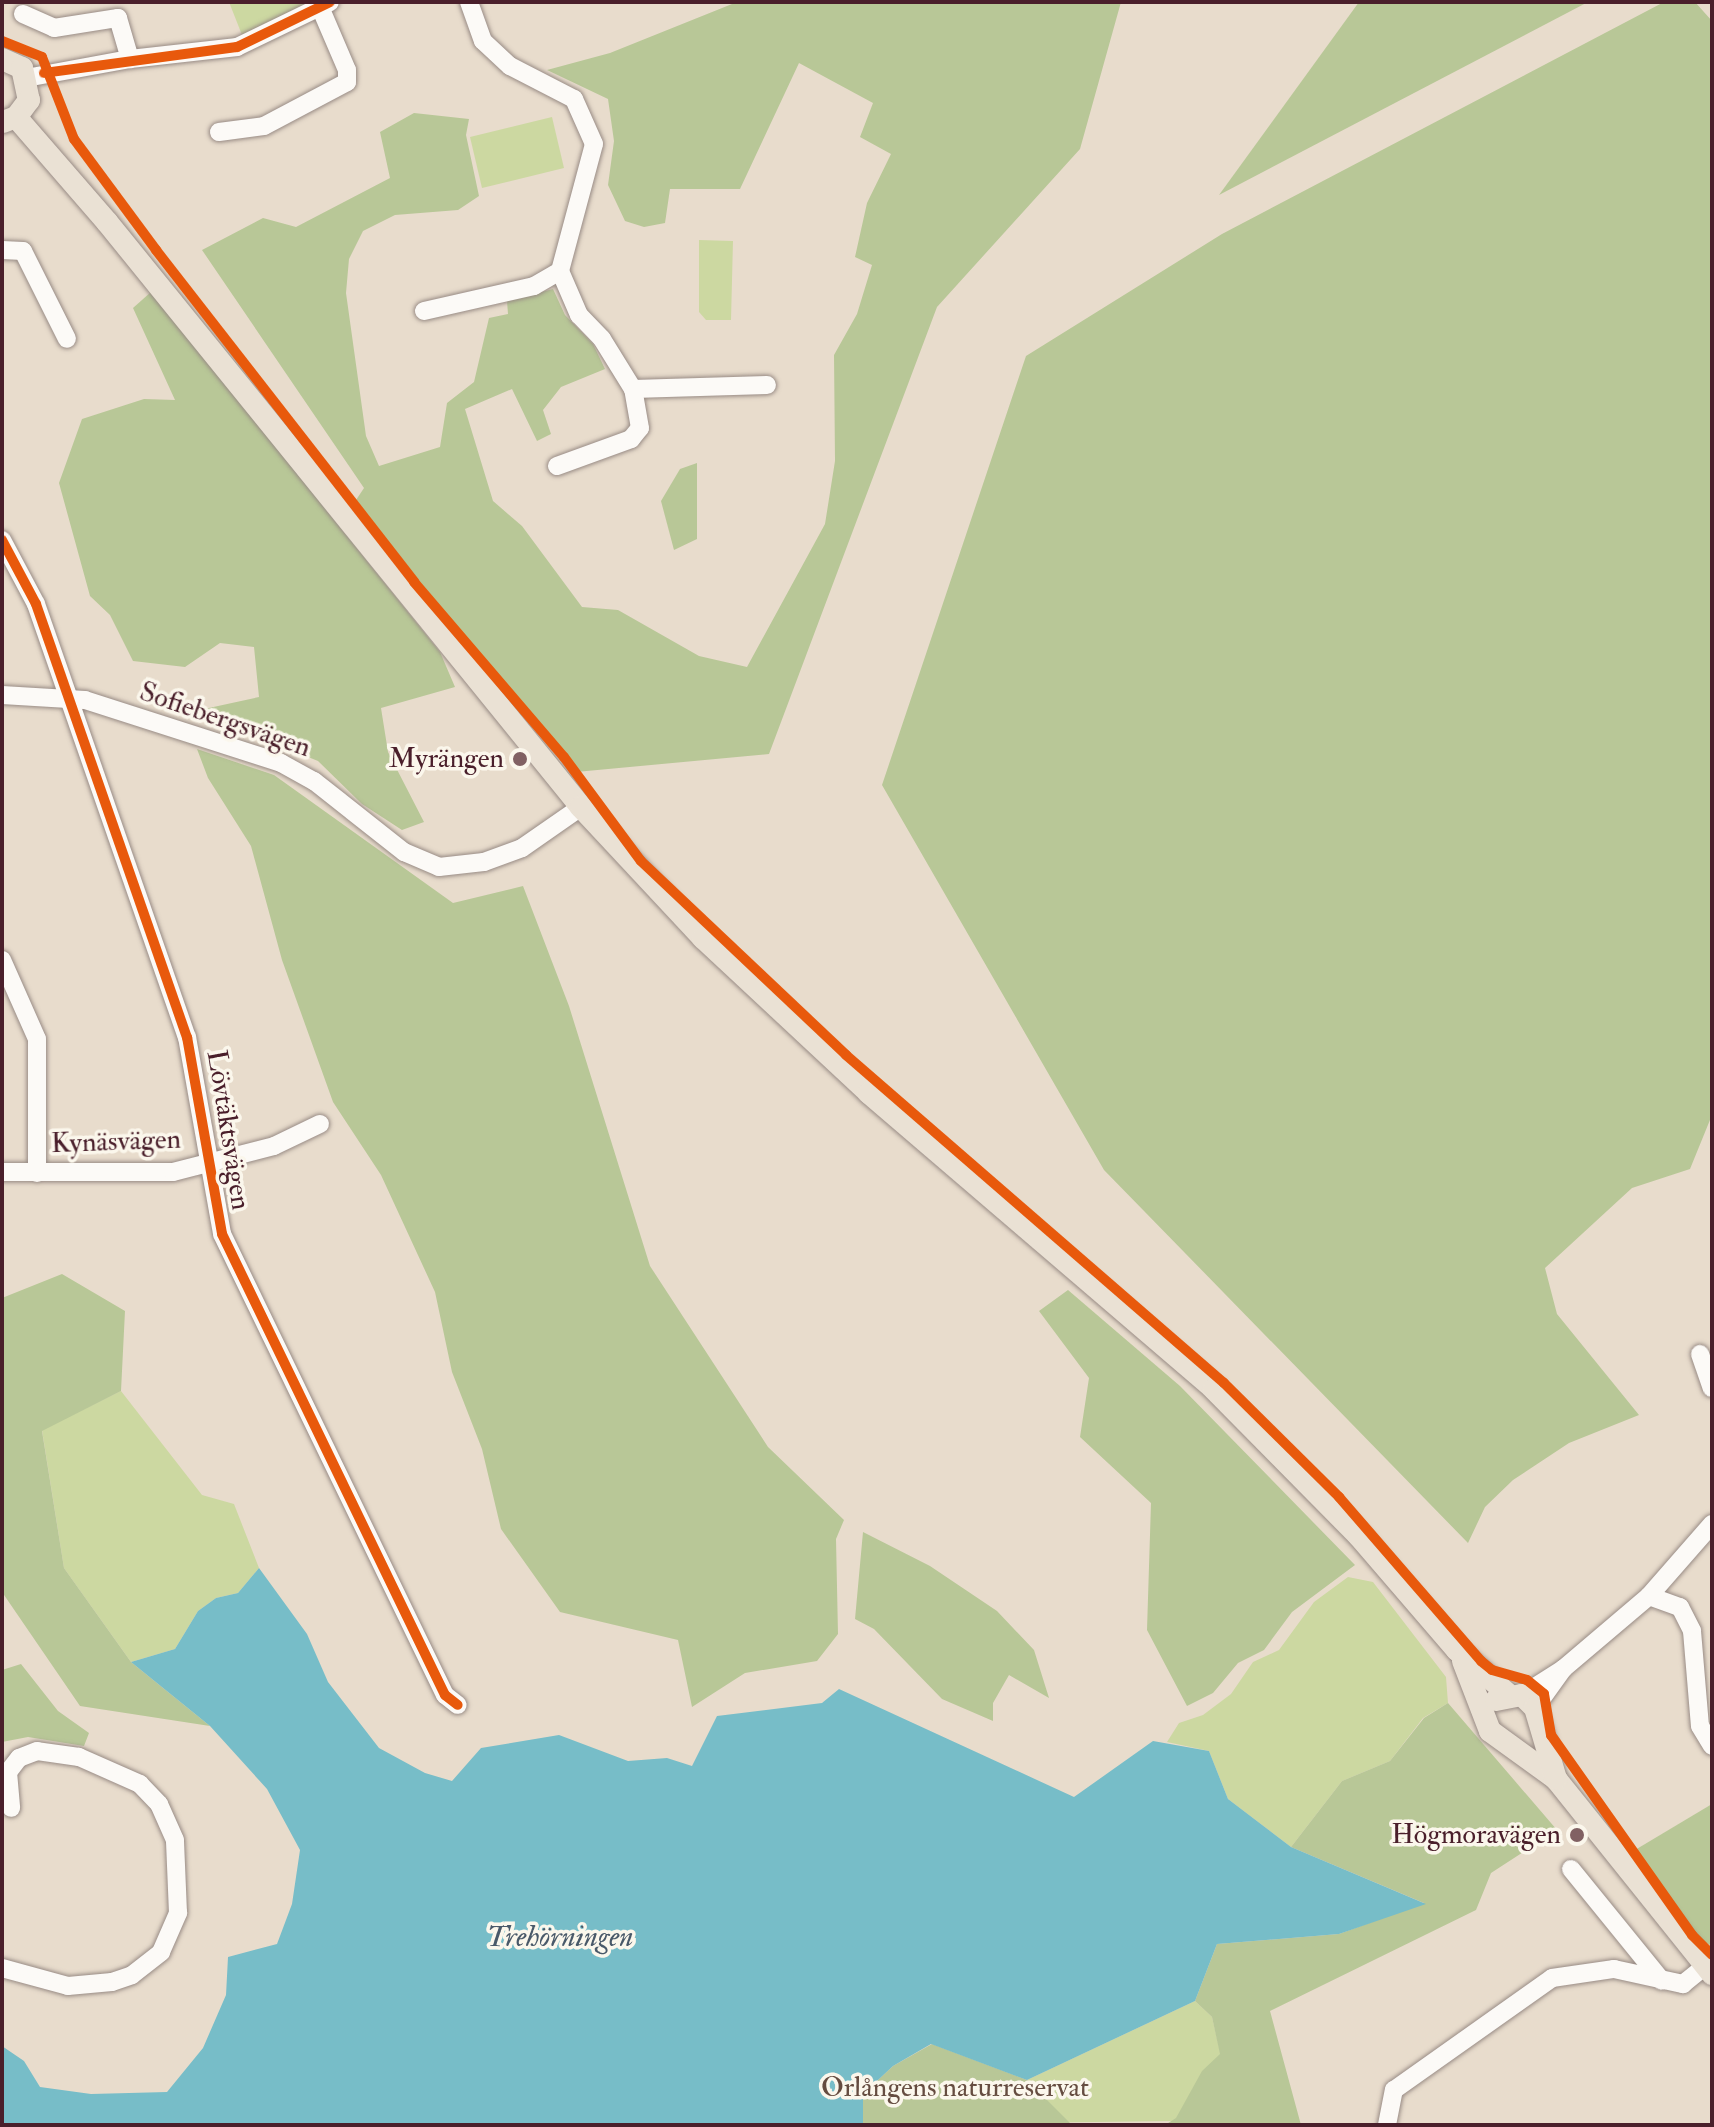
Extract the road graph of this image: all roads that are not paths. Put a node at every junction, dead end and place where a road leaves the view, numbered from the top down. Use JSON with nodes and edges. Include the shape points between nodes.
{"nodes":[{"id":1,"x":469,"y":2,"type":"edge"},
{"id":2,"x":325,"y":4,"type":"edge"},
{"id":3,"x":23,"y":14,"type":"dead end"},
{"id":4,"x":2,"y":59,"type":"edge"},
{"id":5,"x":130,"y":59,"type":"junction"},
{"id":6,"x":26,"y":78,"type":"junction"},
{"id":7,"x":9,"y":120,"type":"edge"},
{"id":8,"x":219,"y":132,"type":"dead end"},
{"id":9,"x":2,"y":250,"type":"edge"},
{"id":10,"x":560,"y":271,"type":"junction"},
{"id":11,"x":424,"y":311,"type":"dead end"},
{"id":12,"x":67,"y":339,"type":"dead end"},
{"id":13,"x":767,"y":385,"type":"dead end"},
{"id":14,"x":633,"y":389,"type":"junction"},
{"id":15,"x":557,"y":466,"type":"dead end"},
{"id":16,"x":2,"y":540,"type":"edge"},
{"id":17,"x":2,"y":695,"type":"edge"},
{"id":18,"x":65,"y":698,"type":"junction"},
{"id":19,"x":581,"y":807,"type":"junction"},
{"id":20,"x":2,"y":960,"type":"edge"},
{"id":21,"x":320,"y":1124,"type":"dead end"},
{"id":22,"x":209,"y":1166,"type":"junction"},
{"id":23,"x":2,"y":1172,"type":"edge"},
{"id":24,"x":37,"y":1173,"type":"junction"},
{"id":25,"x":1700,"y":1354,"type":"dead end"},
{"id":26,"x":1712,"y":1388,"type":"edge"},
{"id":27,"x":1712,"y":1524,"type":"edge"},
{"id":28,"x":1649,"y":1596,"type":"junction"},
{"id":29,"x":1457,"y":1650,"type":"junction"},
{"id":30,"x":458,"y":1705,"type":"dead end"},
{"id":31,"x":1525,"y":1706,"type":"junction"},
{"id":32,"x":1487,"y":1715,"type":"junction"},
{"id":33,"x":1511,"y":1743,"type":"junction"},
{"id":34,"x":1712,"y":1746,"type":"edge"},
{"id":35,"x":1556,"y":1779,"type":"junction"},
{"id":36,"x":11,"y":1808,"type":"dead end"},
{"id":37,"x":1571,"y":1869,"type":"dead end"},
{"id":38,"x":2,"y":1968,"type":"edge"},
{"id":39,"x":1708,"y":1970,"type":"edge"},
{"id":40,"x":1662,"y":1981,"type":"junction"},
{"id":41,"x":1387,"y":2125,"type":"edge"}],
"edges":[{"from":1,"to":10,"type":"street","via":[[483,41],[510,66],[574,99],[594,144]]},
{"from":2,"to":5,"type":"street","via":[[237,47]]},
{"from":2,"to":8,"type":"street","via":[[347,82],[264,126]]},
{"from":3,"to":5,"type":"street","via":[[54,28],[118,18]]},
{"from":4,"to":6,"type":"main road","via":[[22,68]]},
{"from":5,"to":6,"type":"street"},
{"from":6,"to":7,"type":"main road","via":[[29,100]]},
{"from":7,"to":19,"type":"main road","via":[[117,234]]},
{"from":9,"to":12,"type":"street","via":[[23,251]]},
{"from":10,"to":11,"type":"street","via":[[534,286]]},
{"from":10,"to":14,"type":"street","via":[[579,315],[602,339]]},
{"from":13,"to":14,"type":"street"},
{"from":14,"to":15,"type":"street","via":[[640,428],[631,439]]},
{"from":16,"to":18,"type":"street","name":"Lövtäktsvägen","via":[[36,604]]},
{"from":17,"to":18,"type":"street","name":"Sofiebergsvägen"},
{"from":18,"to":19,"type":"street","name":"Sofiebergsvägen","via":[[281,763],[314,781],[404,852],[439,867],[484,862],[522,848]]},
{"from":18,"to":22,"type":"street","name":"Lövtäktsvägen","via":[[187,1037]]},
{"from":19,"to":29,"type":"main road","via":[[703,938],[869,1093],[1214,1389],[1359,1536]]},
{"from":20,"to":24,"type":"street","via":[[37,1039]]},
{"from":21,"to":22,"type":"street","name":"Kynäsvägen","via":[[274,1146]]},
{"from":22,"to":24,"type":"street","name":"Kynäsvägen","via":[[132,1175]]},
{"from":22,"to":30,"type":"street","name":"Lövtäktsvägen","via":[[222,1234],[445,1695]]},
{"from":23,"to":24,"type":"street","name":"Kynäsvägen"},
{"from":25,"to":26,"type":"street"},
{"from":27,"to":28,"type":"street"},
{"from":28,"to":31,"type":"street"},
{"from":28,"to":34,"type":"street","via":[[1680,1607],[1692,1631],[1700,1726]]},
{"from":29,"to":31,"type":"main road"},
{"from":29,"to":32,"type":"main road"},
{"from":31,"to":32,"type":"main road","via":[[1499,1697]]},
{"from":31,"to":33,"type":"main road","via":[[1523,1742]]},
{"from":31,"to":35,"type":"main road"},
{"from":32,"to":33,"type":"main road","via":[[1495,1737]]},
{"from":33,"to":35,"type":"main road"},
{"from":35,"to":39,"type":"main road"},
{"from":36,"to":38,"type":"street","via":[[7,1781],[12,1763],[37,1751],[79,1757],[140,1784],[159,1804],[175,1840],[178,1913],[168,1943],[149,1964],[112,1982],[68,1986]]},
{"from":37,"to":40,"type":"street"},
{"from":39,"to":40,"type":"street","via":[[1683,1984]]},
{"from":40,"to":41,"type":"street","via":[[1593,1968],[1552,1978],[1394,2090]]}]}
